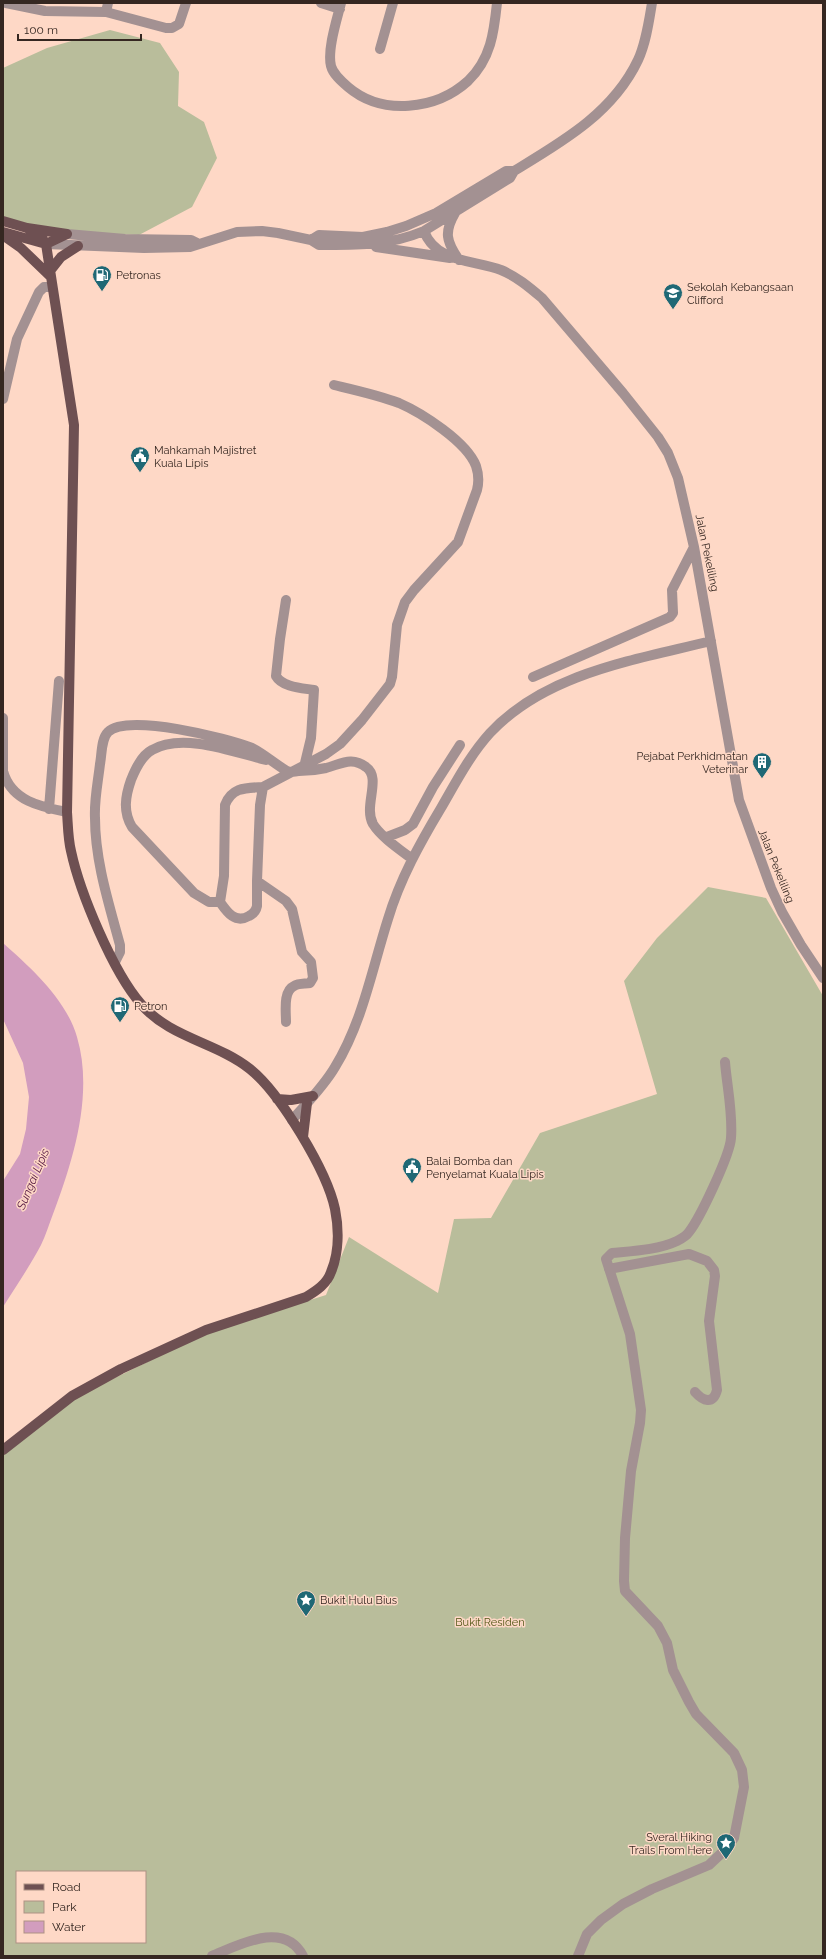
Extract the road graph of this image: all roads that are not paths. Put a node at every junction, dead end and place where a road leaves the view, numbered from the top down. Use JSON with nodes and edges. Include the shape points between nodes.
{"nodes":[{"id":1,"x":6,"y":3,"type":"edge"},
{"id":2,"x":186,"y":3,"type":"edge"},
{"id":3,"x":320,"y":3,"type":"edge"},
{"id":4,"x":393,"y":3,"type":"edge"},
{"id":5,"x":497,"y":3,"type":"edge"},
{"id":6,"x":652,"y":3,"type":"edge"},
{"id":7,"x":340,"y":6,"type":"edge"},
{"id":8,"x":107,"y":7,"type":"edge"},
{"id":9,"x":380,"y":49,"type":"dead end"},
{"id":10,"x":514,"y":171,"type":"junction"},
{"id":11,"x":436,"y":213,"type":"junction"},
{"id":12,"x":455,"y":213,"type":"junction"},
{"id":13,"x":3,"y":221,"type":"edge"},
{"id":14,"x":406,"y":226,"type":"junction"},
{"id":15,"x":27,"y":228,"type":"junction"},
{"id":16,"x":424,"y":231,"type":"junction"},
{"id":17,"x":3,"y":232,"type":"edge"},
{"id":18,"x":67,"y":234,"type":"junction"},
{"id":19,"x":3,"y":236,"type":"edge"},
{"id":20,"x":311,"y":240,"type":"junction"},
{"id":21,"x":197,"y":243,"type":"junction"},
{"id":22,"x":46,"y":244,"type":"junction"},
{"id":23,"x":78,"y":246,"type":"junction"},
{"id":24,"x":366,"y":246,"type":"junction"},
{"id":25,"x":454,"y":259,"type":"junction"},
{"id":26,"x":51,"y":278,"type":"junction"},
{"id":27,"x":334,"y":385,"type":"dead end"},
{"id":28,"x":3,"y":399,"type":"edge"},
{"id":29,"x":694,"y":547,"type":"junction"},
{"id":30,"x":286,"y":600,"type":"dead end"},
{"id":31,"x":711,"y":641,"type":"junction"},
{"id":32,"x":533,"y":677,"type":"dead end"},
{"id":33,"x":59,"y":681,"type":"dead end"},
{"id":34,"x":3,"y":718,"type":"edge"},
{"id":35,"x":460,"y":745,"type":"dead end"},
{"id":36,"x":271,"y":761,"type":"junction"},
{"id":37,"x":305,"y":763,"type":"junction"},
{"id":38,"x":289,"y":772,"type":"junction"},
{"id":39,"x":263,"y":787,"type":"junction"},
{"id":40,"x":49,"y":808,"type":"junction"},
{"id":41,"x":67,"y":812,"type":"junction"},
{"id":42,"x":387,"y":837,"type":"junction"},
{"id":43,"x":411,"y":858,"type":"junction"},
{"id":44,"x":257,"y":881,"type":"junction"},
{"id":45,"x":220,"y":902,"type":"junction"},
{"id":46,"x":115,"y":962,"type":"junction"},
{"id":47,"x":823,"y":978,"type":"edge"},
{"id":48,"x":286,"y":1022,"type":"dead end"},
{"id":49,"x":725,"y":1062,"type":"dead end"},
{"id":50,"x":277,"y":1098,"type":"junction"},
{"id":51,"x":310,"y":1100,"type":"junction"},
{"id":52,"x":292,"y":1120,"type":"junction"},
{"id":53,"x":303,"y":1137,"type":"junction"},
{"id":54,"x":609,"y":1269,"type":"junction"},
{"id":55,"x":695,"y":1392,"type":"dead end"},
{"id":56,"x":3,"y":1450,"type":"edge"},
{"id":57,"x":212,"y":1956,"type":"edge"},
{"id":58,"x":303,"y":1956,"type":"edge"},
{"id":59,"x":578,"y":1956,"type":"edge"}],
"edges":[{"from":1,"to":8,"type":"street","via":[[45,12]]},
{"from":2,"to":8,"type":"street","via":[[180,24],[172,28]]},
{"from":3,"to":7,"type":"street"},
{"from":4,"to":9,"type":"street"},
{"from":5,"to":7,"type":"street","via":[[491,45],[478,70],[455,91],[438,100],[418,105],[381,104],[365,99],[334,72],[330,56]]},
{"from":6,"to":10,"type":"street","via":[[639,58],[631,74],[614,96],[587,124]]},
{"from":10,"to":11,"type":"street","via":[[506,171]]},
{"from":10,"to":12,"type":"street","via":[[510,178]]},
{"from":11,"to":14,"type":"street"},
{"from":11,"to":16,"type":"street"},
{"from":12,"to":16,"type":"street"},
{"from":12,"to":25,"type":"street","via":[[448,226],[448,239]]},
{"from":13,"to":15,"type":"main road"},
{"from":14,"to":16,"type":"street"},
{"from":14,"to":20,"type":"street","via":[[363,237],[319,236]]},
{"from":15,"to":18,"type":"main road"},
{"from":15,"to":22,"type":"main road","via":[[40,235]]},
{"from":16,"to":24,"type":"street"},
{"from":16,"to":25,"type":"street","name":"Jalan Pekeliling","via":[[430,241]]},
{"from":17,"to":22,"type":"main road"},
{"from":18,"to":21,"type":"street","via":[[125,239],[191,240]]},
{"from":18,"to":22,"type":"main road"},
{"from":19,"to":26,"type":"main road","via":[[21,248]]},
{"from":20,"to":21,"type":"street","via":[[262,231],[236,232]]},
{"from":20,"to":24,"type":"street","via":[[319,245]]},
{"from":21,"to":23,"type":"street","via":[[190,247]]},
{"from":22,"to":23,"type":"street"},
{"from":22,"to":26,"type":"main road"},
{"from":23,"to":26,"type":"main road","via":[[61,257]]},
{"from":24,"to":25,"type":"street"},
{"from":25,"to":29,"type":"street","name":"Jalan Pekeliling","via":[[501,270],[528,286],[542,298],[628,398],[668,453],[678,478]]},
{"from":26,"to":28,"type":"street","via":[[39,292],[17,339]]},
{"from":26,"to":41,"type":"main road","via":[[74,425]]},
{"from":27,"to":37,"type":"street","via":[[398,403],[426,418],[462,446],[475,464],[479,481],[458,542],[406,602],[397,625],[390,684],[340,744],[326,754]]},
{"from":29,"to":31,"type":"street","name":"Jalan Pekeliling"},
{"from":29,"to":32,"type":"street","via":[[672,590],[673,613],[670,617]]},
{"from":30,"to":37,"type":"street","via":[[276,676],[286,684],[314,690],[311,738]]},
{"from":31,"to":43,"type":"street","via":[[601,668],[564,683],[521,706],[490,734],[476,751]]},
{"from":31,"to":47,"type":"street","name":"Jalan Pekeliling","via":[[739,800],[782,912]]},
{"from":33,"to":40,"type":"street"},
{"from":34,"to":40,"type":"street","via":[[5,778],[21,797]]},
{"from":35,"to":42,"type":"street","via":[[413,824]]},
{"from":36,"to":38,"type":"street"},
{"from":36,"to":45,"type":"street","via":[[199,744],[175,743],[150,751],[139,764],[128,787],[124,809],[132,827],[194,892],[209,902]]},
{"from":36,"to":46,"type":"street","via":[[253,749],[225,739],[154,725],[120,726],[106,733],[96,794],[95,820],[103,877],[120,945]]},
{"from":37,"to":38,"type":"street"},
{"from":38,"to":39,"type":"street"},
{"from":38,"to":42,"type":"street","via":[[314,770],[349,761],[366,766],[372,774],[369,813],[373,824]]},
{"from":39,"to":44,"type":"street"},
{"from":39,"to":45,"type":"street","via":[[236,790],[225,805],[224,876]]},
{"from":40,"to":41,"type":"street"},
{"from":41,"to":46,"type":"main road","via":[[71,851],[76,870]]},
{"from":42,"to":43,"type":"street"},
{"from":43,"to":51,"type":"street","via":[[389,913],[356,1026],[335,1068]]},
{"from":44,"to":45,"type":"street","via":[[256,910],[247,917],[234,918]]},
{"from":44,"to":48,"type":"street","via":[[286,901],[292,909],[302,952],[311,962],[312,981],[293,986],[287,994]]},
{"from":46,"to":50,"type":"main road","via":[[141,1004],[154,1017],[179,1033],[241,1063],[260,1078]]},
{"from":49,"to":54,"type":"street","via":[[731,1116],[731,1144],[695,1224],[689,1233],[677,1241],[609,1254],[606,1259]]},
{"from":50,"to":51,"type":"main road"},
{"from":50,"to":52,"type":"main road"},
{"from":51,"to":52,"type":"street"},
{"from":51,"to":53,"type":"main road"},
{"from":52,"to":53,"type":"main road"},
{"from":53,"to":56,"type":"main road","via":[[328,1187],[335,1209],[337,1244],[331,1273],[326,1282],[306,1297],[206,1330],[101,1380],[67,1399]]},
{"from":54,"to":55,"type":"street","via":[[689,1254],[698,1256],[711,1265],[715,1276],[709,1321],[717,1390],[712,1398],[706,1400],[701,1399]]},
{"from":54,"to":59,"type":"street","via":[[630,1334],[640,1410],[625,1538],[625,1591],[658,1626],[668,1647],[673,1670],[689,1702],[696,1714],[736,1756],[742,1770],[744,1787],[734,1838],[727,1848],[709,1865],[623,1904],[601,1920],[588,1934]]},
{"from":57,"to":58,"type":"street","via":[[256,1940],[279,1937],[296,1946]]}]}
